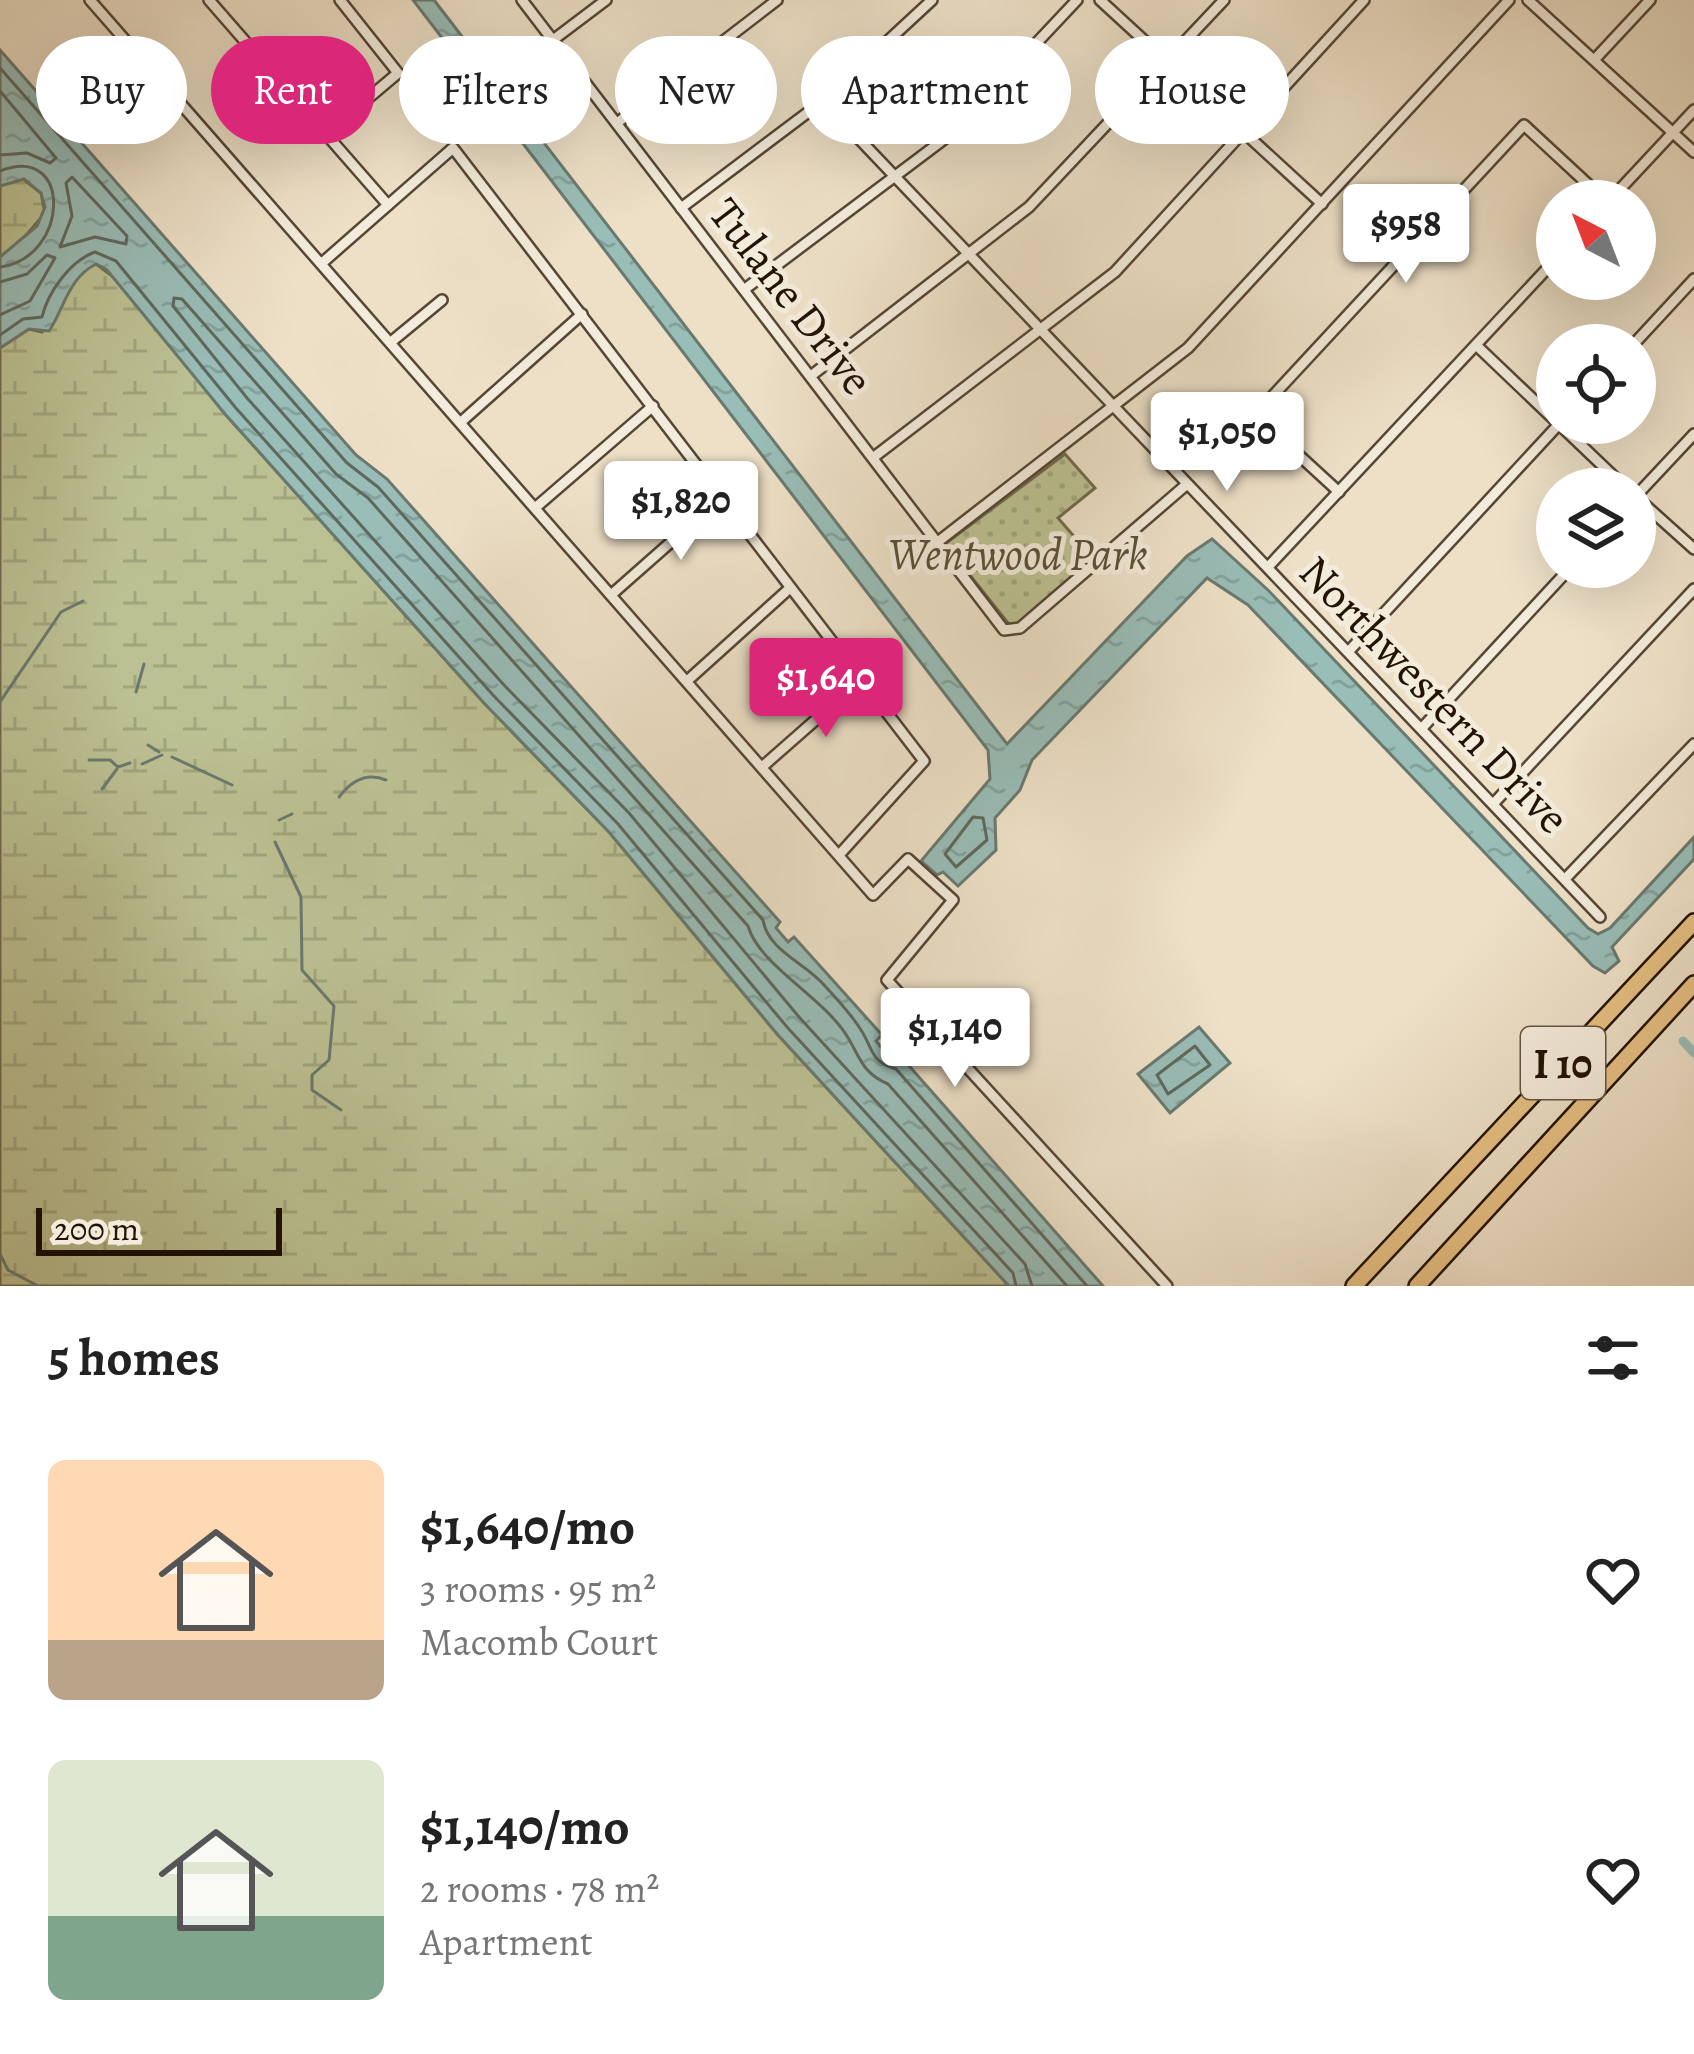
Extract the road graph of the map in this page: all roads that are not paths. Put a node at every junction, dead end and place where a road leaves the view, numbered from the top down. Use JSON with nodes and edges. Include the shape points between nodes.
{"nodes":[{"id":1,"x":90,"y":0,"type":"edge"},
{"id":2,"x":209,"y":0,"type":"edge"},
{"id":3,"x":340,"y":0,"type":"edge"},
{"id":4,"x":522,"y":0,"type":"edge"},
{"id":5,"x":607,"y":0,"type":"edge"},
{"id":6,"x":777,"y":0,"type":"edge"},
{"id":7,"x":932,"y":0,"type":"edge"},
{"id":8,"x":1077,"y":0,"type":"edge"},
{"id":9,"x":1100,"y":0,"type":"edge"},
{"id":10,"x":1224,"y":0,"type":"edge"},
{"id":11,"x":1364,"y":0,"type":"edge"},
{"id":12,"x":1508,"y":0,"type":"edge"},
{"id":13,"x":1528,"y":0,"type":"edge"},
{"id":14,"x":1651,"y":0,"type":"edge"},
{"id":15,"x":241,"y":36,"type":"edge"},
{"id":16,"x":369,"y":36,"type":"edge"},
{"id":17,"x":551,"y":36,"type":"edge"},
{"id":18,"x":559,"y":36,"type":"edge"},
{"id":19,"x":730,"y":36,"type":"edge"},
{"id":20,"x":899,"y":36,"type":"edge"},
{"id":21,"x":1140,"y":36,"type":"edge"},
{"id":22,"x":1190,"y":36,"type":"edge"},
{"id":23,"x":375,"y":44,"type":"edge"},
{"id":24,"x":1595,"y":59,"type":"junction"},
{"id":25,"x":1289,"y":81,"type":"edge"},
{"id":26,"x":591,"y":89,"type":"edge"},
{"id":27,"x":375,"y":92,"type":"edge"},
{"id":28,"x":1694,"y":110,"type":"edge"},
{"id":29,"x":801,"y":117,"type":"edge"},
{"id":30,"x":615,"y":120,"type":"edge"},
{"id":31,"x":1673,"y":133,"type":"junction"},
{"id":32,"x":1095,"y":137,"type":"edge"},
{"id":33,"x":336,"y":144,"type":"edge"},
{"id":34,"x":633,"y":144,"type":"edge"},
{"id":35,"x":865,"y":144,"type":"edge"},
{"id":36,"x":1230,"y":144,"type":"edge"},
{"id":37,"x":1258,"y":144,"type":"edge"},
{"id":38,"x":1694,"y":152,"type":"edge"},
{"id":39,"x":895,"y":176,"type":"junction"},
{"id":40,"x":1585,"y":180,"type":"edge"},
{"id":41,"x":1628,"y":180,"type":"edge"},
{"id":42,"x":1322,"y":204,"type":"junction"},
{"id":43,"x":388,"y":205,"type":"junction"},
{"id":44,"x":681,"y":208,"type":"junction"},
{"id":45,"x":965,"y":254,"type":"junction"},
{"id":46,"x":322,"y":263,"type":"junction"},
{"id":47,"x":1694,"y":279,"type":"edge"},
{"id":48,"x":1536,"y":281,"type":"edge"},
{"id":49,"x":745,"y":289,"type":"junction"},
{"id":50,"x":442,"y":300,"type":"dead end"},
{"id":51,"x":582,"y":314,"type":"junction"},
{"id":52,"x":1652,"y":324,"type":"edge"},
{"id":53,"x":1039,"y":332,"type":"junction"},
{"id":54,"x":391,"y":342,"type":"junction"},
{"id":55,"x":1476,"y":346,"type":"junction"},
{"id":56,"x":812,"y":375,"type":"junction"},
{"id":57,"x":1536,"y":402,"type":"edge"},
{"id":58,"x":652,"y":406,"type":"junction"},
{"id":59,"x":1112,"y":409,"type":"junction"},
{"id":60,"x":460,"y":422,"type":"junction"},
{"id":61,"x":1694,"y":434,"type":"edge"},
{"id":62,"x":1540,"y":444,"type":"edge"},
{"id":63,"x":1580,"y":444,"type":"edge"},
{"id":64,"x":874,"y":457,"type":"junction"},
{"id":65,"x":1606,"y":468,"type":"edge"},
{"id":66,"x":1656,"y":474,"type":"edge"},
{"id":67,"x":1186,"y":485,"type":"junction"},
{"id":68,"x":1339,"y":492,"type":"junction"},
{"id":69,"x":722,"y":497,"type":"junction"},
{"id":70,"x":535,"y":508,"type":"junction"},
{"id":71,"x":1656,"y":515,"type":"edge"},
{"id":72,"x":939,"y":541,"type":"junction"},
{"id":73,"x":1694,"y":549,"type":"edge"},
{"id":74,"x":1268,"y":567,"type":"junction"},
{"id":75,"x":790,"y":587,"type":"junction"},
{"id":76,"x":1551,"y":588,"type":"edge"},
{"id":77,"x":1694,"y":589,"type":"edge"},
{"id":78,"x":611,"y":595,"type":"junction"},
{"id":79,"x":1349,"y":651,"type":"junction"},
{"id":80,"x":861,"y":680,"type":"junction"},
{"id":81,"x":687,"y":681,"type":"junction"},
{"id":82,"x":1423,"y":727,"type":"junction"},
{"id":83,"x":1694,"y":744,"type":"edge"},
{"id":84,"x":762,"y":767,"type":"junction"},
{"id":85,"x":1495,"y":803,"type":"junction"},
{"id":86,"x":839,"y":854,"type":"junction"},
{"id":87,"x":1565,"y":879,"type":"junction"},
{"id":88,"x":1600,"y":917,"type":"dead end"},
{"id":89,"x":1694,"y":922,"type":"edge"},
{"id":90,"x":1694,"y":984,"type":"edge"},
{"id":91,"x":1694,"y":997,"type":"edge"},
{"id":92,"x":1625,"y":1060,"type":"junction"},
{"id":93,"x":1167,"y":1286,"type":"edge"},
{"id":94,"x":1354,"y":1286,"type":"edge"},
{"id":95,"x":1417,"y":1286,"type":"edge"}],
"edges":[{"from":1,"to":46,"type":"street"},
{"from":2,"to":15,"type":"street"},
{"from":3,"to":16,"type":"street"},
{"from":4,"to":17,"type":"street","name":"Tulane Drive"},
{"from":5,"to":18,"type":"street"},
{"from":6,"to":19,"type":"street"},
{"from":7,"to":20,"type":"street"},
{"from":8,"to":39,"type":"street","via":[[951,134]]},
{"from":9,"to":21,"type":"street"},
{"from":10,"to":22,"type":"street"},
{"from":11,"to":25,"type":"street"},
{"from":12,"to":42,"type":"street"},
{"from":13,"to":24,"type":"street"},
{"from":14,"to":24,"type":"street"},
{"from":23,"to":27,"type":"street","via":[[398,73]]},
{"from":24,"to":31,"type":"street"},
{"from":26,"to":30,"type":"street","name":"Tulane Drive"},
{"from":28,"to":31,"type":"street"},
{"from":29,"to":44,"type":"street"},
{"from":31,"to":38,"type":"street"},
{"from":31,"to":41,"type":"street"},
{"from":32,"to":45,"type":"street","via":[[1028,207]]},
{"from":33,"to":43,"type":"street"},
{"from":34,"to":44,"type":"street","name":"Tulane Drive"},
{"from":35,"to":39,"type":"street","name":"Northwestern Drive"},
{"from":36,"to":53,"type":"street","via":[[1115,272]]},
{"from":37,"to":42,"type":"street"},
{"from":39,"to":45,"type":"street","name":"Northwestern Drive"},
{"from":39,"to":49,"type":"street"},
{"from":40,"to":68,"type":"street","via":[[1524,125],[1255,415]]},
{"from":42,"to":59,"type":"street","via":[[1189,348]]},
{"from":43,"to":46,"type":"street"},
{"from":43,"to":51,"type":"street","via":[[453,148]]},
{"from":44,"to":49,"type":"street","name":"Tulane Drive"},
{"from":45,"to":53,"type":"street","name":"Northwestern Drive"},
{"from":45,"to":56,"type":"street"},
{"from":46,"to":54,"type":"street"},
{"from":47,"to":52,"type":"street"},
{"from":48,"to":55,"type":"street"},
{"from":49,"to":56,"type":"street","name":"Tulane Drive"},
{"from":50,"to":54,"type":"street"},
{"from":51,"to":58,"type":"street"},
{"from":51,"to":60,"type":"street"},
{"from":53,"to":59,"type":"street","name":"Northwestern Drive"},
{"from":53,"to":64,"type":"street"},
{"from":54,"to":60,"type":"street"},
{"from":55,"to":57,"type":"street"},
{"from":55,"to":68,"type":"street"},
{"from":56,"to":64,"type":"street","name":"Tulane Drive"},
{"from":58,"to":69,"type":"street"},
{"from":58,"to":70,"type":"street"},
{"from":59,"to":67,"type":"street","name":"Northwestern Drive"},
{"from":59,"to":72,"type":"street"},
{"from":60,"to":70,"type":"street"},
{"from":61,"to":66,"type":"street"},
{"from":62,"to":79,"type":"street"},
{"from":63,"to":65,"type":"street"},
{"from":64,"to":72,"type":"street","name":"Tulane Drive"},
{"from":67,"to":72,"type":"street","name":"Tulane Drive","via":[[1009,632]]},
{"from":67,"to":74,"type":"street","name":"Northwestern Drive"},
{"from":68,"to":74,"type":"street"},
{"from":69,"to":75,"type":"street"},
{"from":69,"to":78,"type":"street"},
{"from":70,"to":78,"type":"street"},
{"from":71,"to":73,"type":"street"},
{"from":74,"to":79,"type":"street","name":"Northwestern Drive"},
{"from":75,"to":80,"type":"street"},
{"from":75,"to":81,"type":"street"},
{"from":76,"to":82,"type":"street"},
{"from":77,"to":85,"type":"street"},
{"from":78,"to":81,"type":"street"},
{"from":79,"to":82,"type":"street","name":"Northwestern Drive"},
{"from":80,"to":84,"type":"street"},
{"from":80,"to":86,"type":"street","via":[[924,761]]},
{"from":81,"to":84,"type":"street"},
{"from":82,"to":85,"type":"street","name":"Northwestern Drive"},
{"from":83,"to":87,"type":"street"},
{"from":84,"to":86,"type":"street"},
{"from":85,"to":87,"type":"street","name":"Northwestern Drive"},
{"from":86,"to":93,"type":"street","via":[[873,895],[908,859],[953,900],[887,980]]},
{"from":87,"to":88,"type":"street","name":"Northwestern Drive"},
{"from":89,"to":94,"type":"highway","number":"I 10"},
{"from":90,"to":92,"type":"highway","number":"I 10"},
{"from":91,"to":92,"type":"highway"},
{"from":92,"to":95,"type":"highway","number":"I 10"}]}
